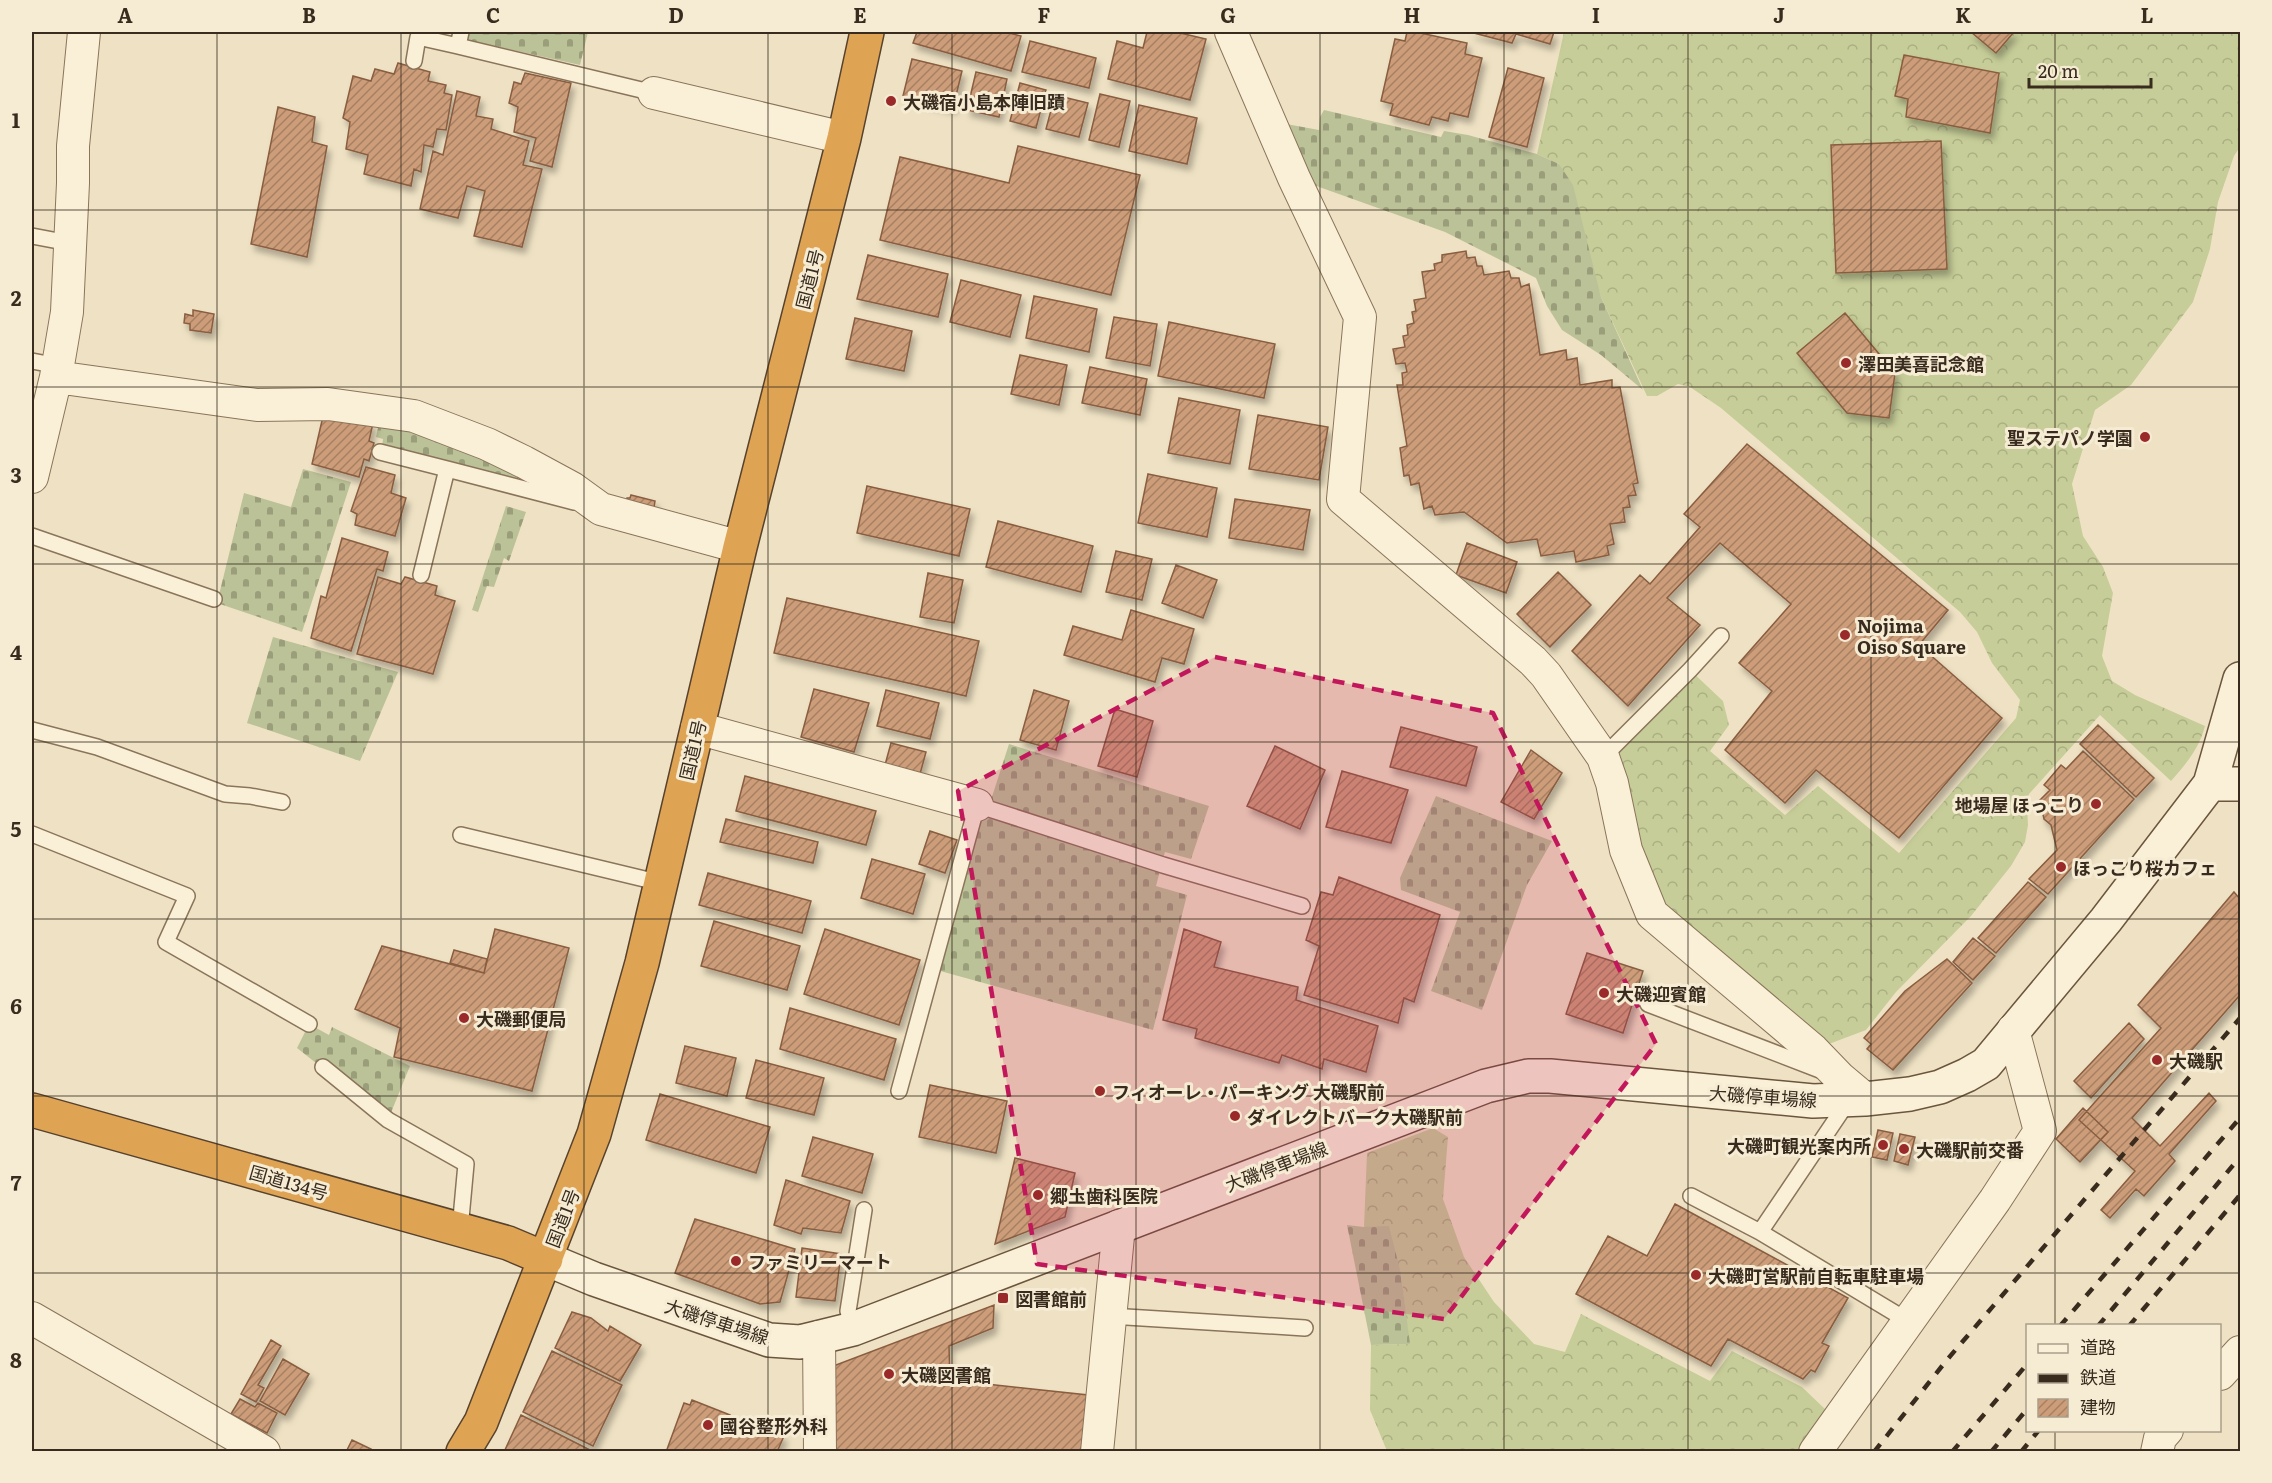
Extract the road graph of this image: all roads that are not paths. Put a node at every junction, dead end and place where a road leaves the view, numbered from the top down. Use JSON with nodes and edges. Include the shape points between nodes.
{"nodes":[{"id":1,"x":84,"y":32,"type":"edge"},
{"id":2,"x":867,"y":32,"type":"edge"},
{"id":3,"x":1231,"y":32,"type":"edge"},
{"id":4,"x":459,"y":39,"type":"edge"},
{"id":5,"x":414,"y":61,"type":"dead end"},
{"id":6,"x":654,"y":93,"type":"joint"},
{"id":7,"x":844,"y":138,"type":"junction"},
{"id":8,"x":32,"y":236,"type":"edge"},
{"id":9,"x":69,"y":243,"type":"junction"},
{"id":10,"x":49,"y":368,"type":"edge"},
{"id":11,"x":380,"y":452,"type":"dead end"},
{"id":12,"x":447,"y":469,"type":"junction"},
{"id":13,"x":32,"y":477,"type":"edge"},
{"id":14,"x":602,"y":509,"type":"junction"},
{"id":15,"x":32,"y":536,"type":"edge"},
{"id":16,"x":740,"y":546,"type":"junction"},
{"id":17,"x":421,"y":575,"type":"dead end"},
{"id":18,"x":214,"y":599,"type":"dead end"},
{"id":19,"x":1721,"y":636,"type":"dead end"},
{"id":20,"x":2241,"y":679,"type":"edge"},
{"id":21,"x":697,"y":728,"type":"junction"},
{"id":22,"x":32,"y":729,"type":"edge"},
{"id":23,"x":1603,"y":757,"type":"junction"},
{"id":24,"x":2225,"y":784,"type":"edge"},
{"id":25,"x":282,"y":802,"type":"dead end"},
{"id":26,"x":977,"y":805,"type":"junction"},
{"id":27,"x":32,"y":834,"type":"edge"},
{"id":28,"x":461,"y":835,"type":"dead end"},
{"id":29,"x":661,"y":883,"type":"junction"},
{"id":30,"x":1302,"y":906,"type":"dead end"},
{"id":31,"x":1648,"y":1005,"type":"dead end"},
{"id":32,"x":309,"y":1024,"type":"dead end"},
{"id":33,"x":2013,"y":1030,"type":"junction"},
{"id":34,"x":323,"y":1067,"type":"dead end"},
{"id":35,"x":900,"y":1091,"type":"dead end"},
{"id":36,"x":1851,"y":1092,"type":"junction"},
{"id":37,"x":32,"y":1110,"type":"edge"},
{"id":38,"x":1691,"y":1196,"type":"dead end"},
{"id":39,"x":864,"y":1210,"type":"dead end"},
{"id":40,"x":1119,"y":1226,"type":"junction"},
{"id":41,"x":460,"y":1229,"type":"junction"},
{"id":42,"x":1760,"y":1232,"type":"junction"},
{"id":43,"x":546,"y":1259,"type":"junction"},
{"id":44,"x":1110,"y":1316,"type":"junction"},
{"id":45,"x":32,"y":1318,"type":"edge"},
{"id":46,"x":1908,"y":1320,"type":"junction"},
{"id":47,"x":1305,"y":1328,"type":"dead end"},
{"id":48,"x":853,"y":1329,"type":"junction"},
{"id":49,"x":819,"y":1337,"type":"junction"},
{"id":50,"x":2241,"y":1352,"type":"edge"},
{"id":51,"x":2221,"y":1373,"type":"edge"},
{"id":52,"x":2166,"y":1432,"type":"edge"},
{"id":53,"x":264,"y":1452,"type":"edge"},
{"id":54,"x":463,"y":1452,"type":"edge"},
{"id":55,"x":820,"y":1452,"type":"edge"},
{"id":56,"x":1096,"y":1452,"type":"edge"},
{"id":57,"x":1815,"y":1452,"type":"edge"},
{"id":58,"x":2157,"y":1452,"type":"edge"}],
"edges":[{"from":1,"to":9,"type":"street"},
{"from":2,"to":7,"type":"highway","name":"国道1号"},
{"from":3,"to":23,"type":"street","via":[[1360,317],[1343,499],[1533,661]]},
{"from":4,"to":5,"type":"lane","via":[[418,37]]},
{"from":4,"to":6,"type":"lane"},
{"from":6,"to":7,"type":"street"},
{"from":7,"to":16,"type":"highway","name":"国道1号"},
{"from":8,"to":9,"type":"lane"},
{"from":9,"to":10,"type":"street","via":[[67,304]]},
{"from":10,"to":13,"type":"street"},
{"from":10,"to":14,"type":"street","via":[[257,405],[315,403],[414,416],[524,462]]},
{"from":11,"to":12,"type":"lane"},
{"from":12,"to":14,"type":"lane"},
{"from":12,"to":17,"type":"lane"},
{"from":14,"to":16,"type":"street"},
{"from":15,"to":18,"type":"lane"},
{"from":16,"to":21,"type":"highway","name":"国道1号"},
{"from":19,"to":23,"type":"lane"},
{"from":20,"to":24,"type":"main road"},
{"from":21,"to":26,"type":"street"},
{"from":21,"to":29,"type":"highway","name":"国道1号"},
{"from":22,"to":25,"type":"lane","via":[[97,747],[225,794]]},
{"from":23,"to":36,"type":"street","via":[[1626,850],[1652,914],[1813,1050]]},
{"from":24,"to":33,"type":"main road","name":"大磯停車場線"},
{"from":26,"to":30,"type":"lane"},
{"from":26,"to":35,"type":"lane"},
{"from":27,"to":32,"type":"lane","via":[[187,896],[166,942]]},
{"from":28,"to":29,"type":"lane"},
{"from":29,"to":43,"type":"highway","name":"国道1号","via":[[594,1134]]},
{"from":31,"to":36,"type":"lane"},
{"from":33,"to":36,"type":"main road","name":"大磯停車場線","via":[[1986,1064],[1940,1087],[1910,1094]]},
{"from":33,"to":46,"type":"street","via":[[2040,1131]]},
{"from":34,"to":41,"type":"lane","via":[[388,1120],[466,1164]]},
{"from":36,"to":40,"type":"main road","name":"大磯停車場線","via":[[1802,1100],[1528,1076],[1486,1086]]},
{"from":36,"to":42,"type":"lane"},
{"from":37,"to":41,"type":"highway","name":"国道134号"},
{"from":38,"to":42,"type":"lane"},
{"from":39,"to":48,"type":"lane","via":[[848,1311]]},
{"from":40,"to":44,"type":"street"},
{"from":40,"to":48,"type":"main road","name":"大磯停車場線"},
{"from":41,"to":43,"type":"highway","name":"国道134号"},
{"from":42,"to":46,"type":"lane"},
{"from":43,"to":49,"type":"main road","name":"大磯停車場線","via":[[769,1340],[800,1342]]},
{"from":43,"to":54,"type":"highway","name":"国道1号","via":[[481,1422]]},
{"from":44,"to":47,"type":"lane"},
{"from":44,"to":56,"type":"street"},
{"from":45,"to":53,"type":"street"},
{"from":46,"to":57,"type":"street"},
{"from":48,"to":49,"type":"main road","name":"大磯停車場線"},
{"from":49,"to":55,"type":"street"},
{"from":50,"to":51,"type":"street"},
{"from":52,"to":58,"type":"street","via":[[2160,1438]]}]}
